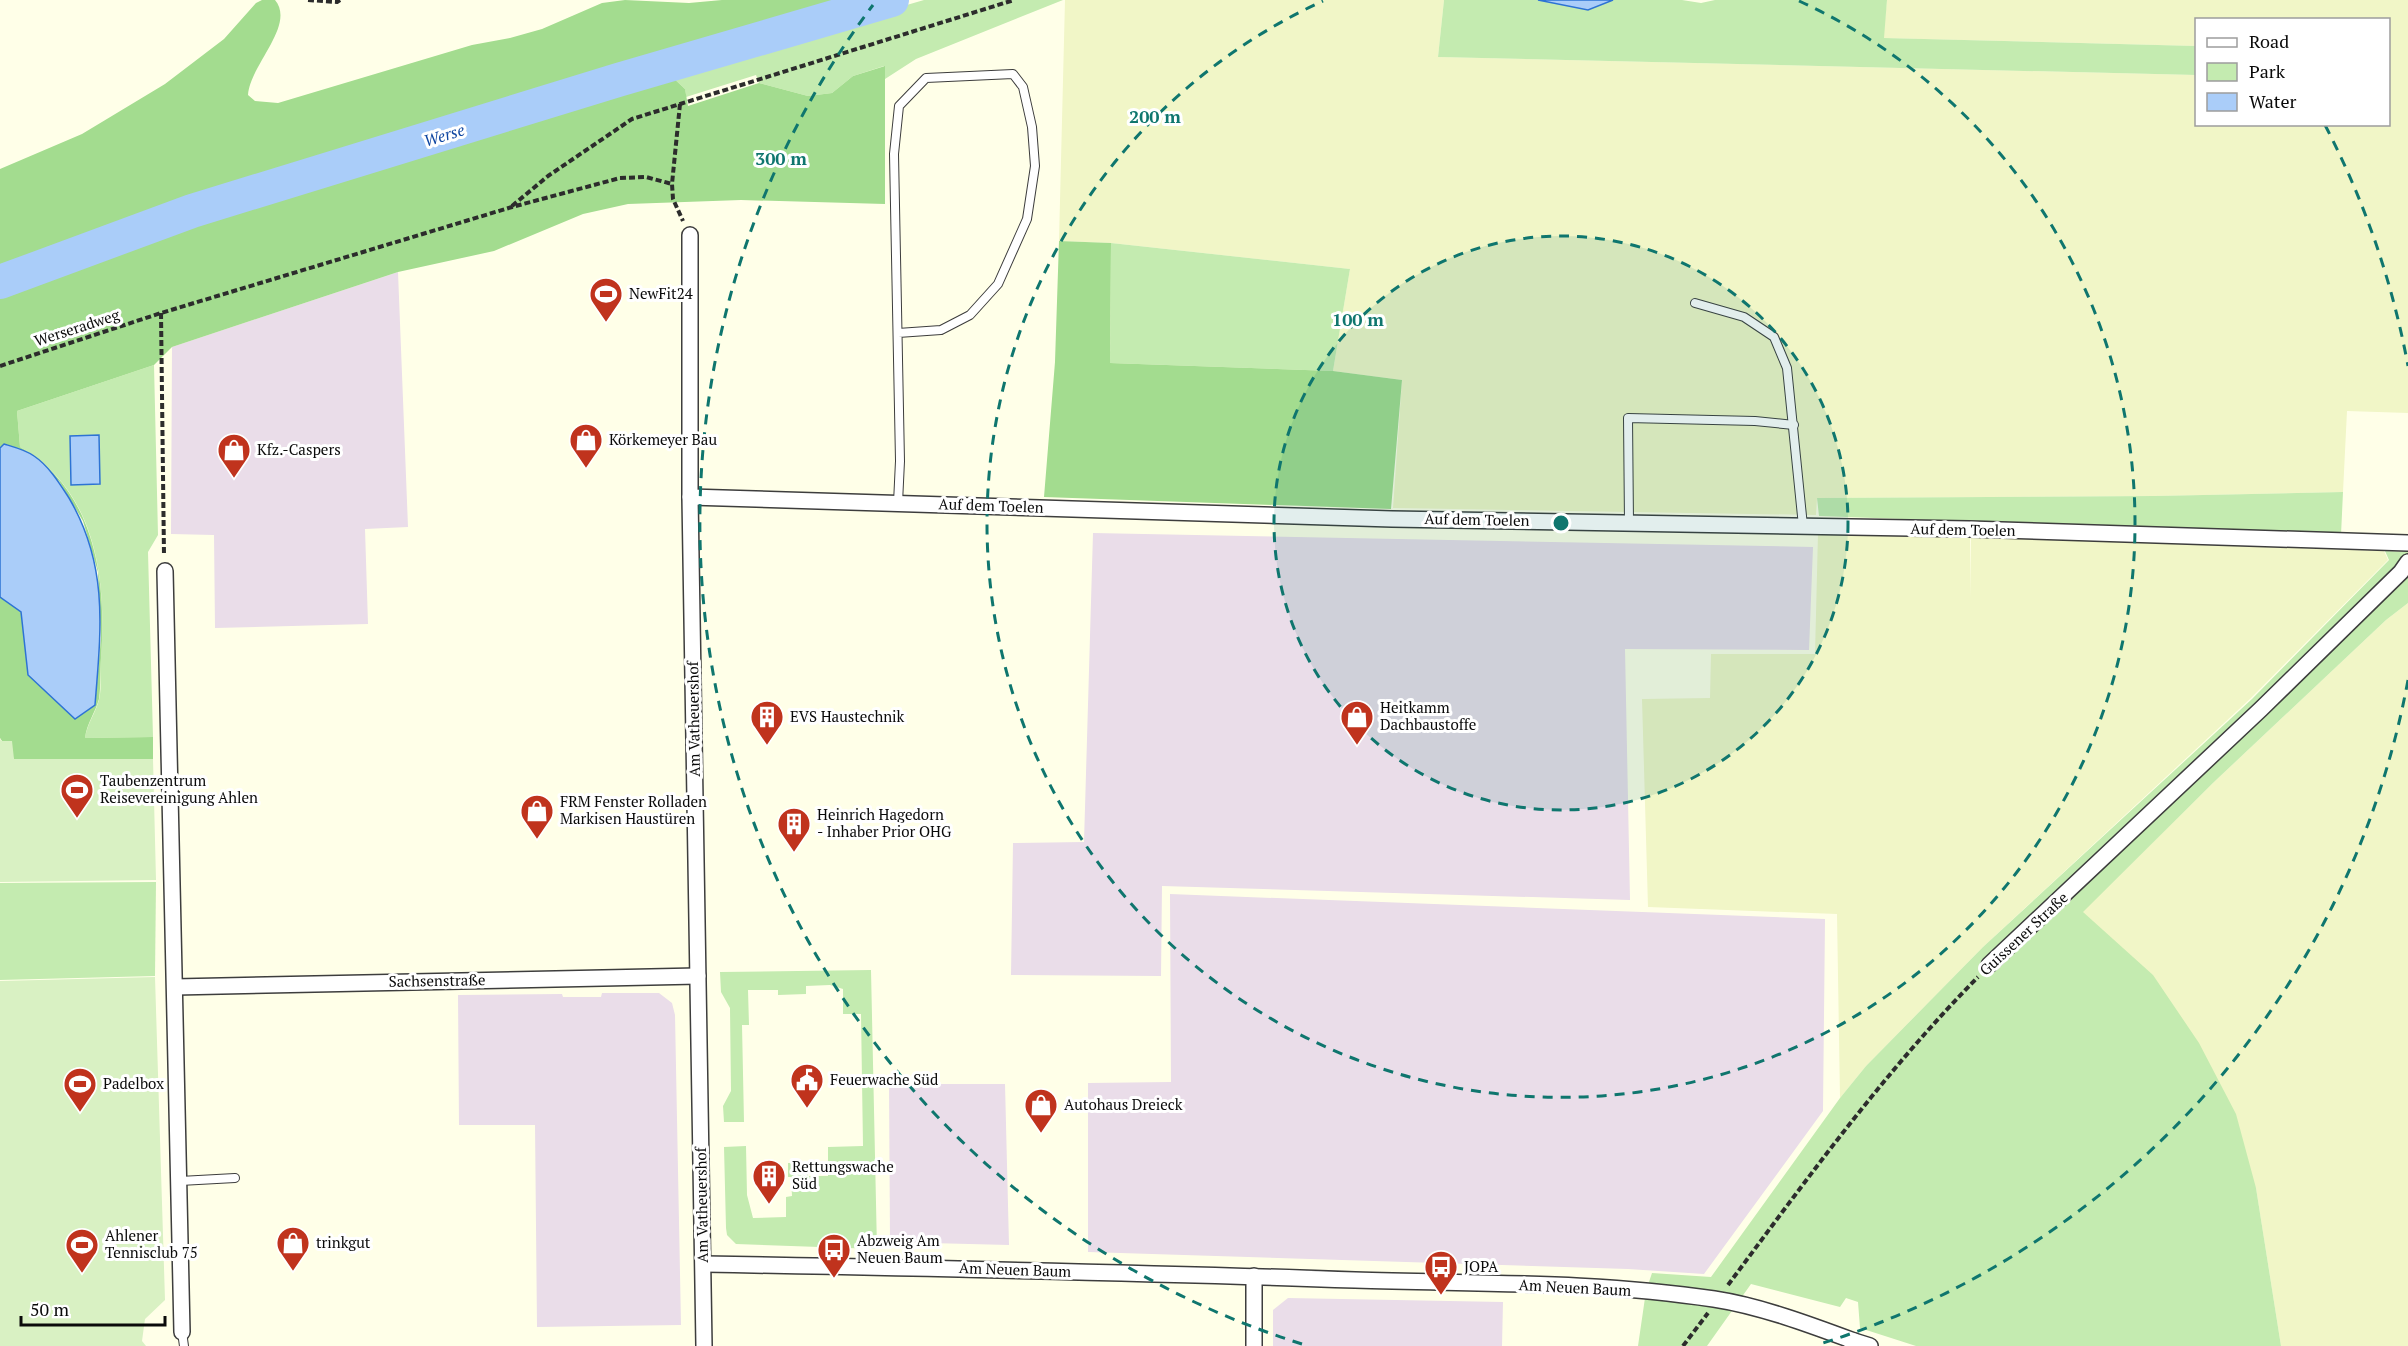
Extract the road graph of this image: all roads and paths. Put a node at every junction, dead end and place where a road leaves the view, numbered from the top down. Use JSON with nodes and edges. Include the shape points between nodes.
{"nodes":[{"id":1,"x":308,"y":0,"type":"edge"},
{"id":2,"x":340,"y":0,"type":"edge"},
{"id":3,"x":1014,"y":0,"type":"edge"},
{"id":4,"x":680,"y":104,"type":"junction"},
{"id":5,"x":672,"y":184,"type":"junction"},
{"id":6,"x":512,"y":207,"type":"junction"},
{"id":7,"x":690,"y":236,"type":"joint"},
{"id":8,"x":1695,"y":303,"type":"dead end"},
{"id":9,"x":161,"y":313,"type":"junction"},
{"id":10,"x":898,"y":333,"type":"junction"},
{"id":11,"x":0,"y":366,"type":"edge"},
{"id":12,"x":1794,"y":425,"type":"junction"},
{"id":13,"x":690,"y":497,"type":"junction"},
{"id":14,"x":898,"y":503,"type":"junction"},
{"id":15,"x":1629,"y":523,"type":"junction"},
{"id":16,"x":1803,"y":526,"type":"junction"},
{"id":17,"x":2408,"y":543,"type":"edge"},
{"id":18,"x":2408,"y":562,"type":"edge"},
{"id":19,"x":165,"y":571,"type":"joint"},
{"id":20,"x":1989,"y":965,"type":"joint"},
{"id":21,"x":698,"y":976,"type":"junction"},
{"id":22,"x":175,"y":987,"type":"junction"},
{"id":23,"x":235,"y":1178,"type":"dead end"},
{"id":24,"x":180,"y":1180,"type":"junction"},
{"id":25,"x":704,"y":1264,"type":"junction"},
{"id":26,"x":1254,"y":1276,"type":"junction"},
{"id":27,"x":1717,"y":1300,"type":"junction"},
{"id":28,"x":183,"y":1339,"type":"edge"},
{"id":29,"x":1853,"y":1343,"type":"edge"},
{"id":30,"x":704,"y":1346,"type":"edge"},
{"id":31,"x":1254,"y":1346,"type":"edge"},
{"id":32,"x":1683,"y":1346,"type":"edge"},
{"id":33,"x":1870,"y":1346,"type":"edge"}],
"edges":[{"from":1,"to":2,"type":"path"},
{"from":3,"to":4,"type":"path"},
{"from":4,"to":5,"type":"path"},
{"from":4,"to":6,"type":"path","via":[[632,119],[548,176]]},
{"from":5,"to":6,"type":"path","name":"Werseradweg","via":[[646,177],[620,178]]},
{"from":5,"to":7,"type":"path","via":[[673,199]]},
{"from":6,"to":9,"type":"path","name":"Werseradweg"},
{"from":7,"to":13,"type":"street","name":"Am Vatheuershof"},
{"from":8,"to":12,"type":"lane","via":[[1744,317],[1774,337],[1787,368]]},
{"from":9,"to":11,"type":"path","name":"Werseradweg"},
{"from":9,"to":19,"type":"path"},
{"from":10,"to":10,"type":"lane","via":[[894,154],[899,106],[926,78],[1013,74],[1023,87],[1032,127],[1035,166],[1027,219],[998,284],[970,315],[941,330]]},
{"from":10,"to":14,"type":"lane"},
{"from":12,"to":15,"type":"lane","via":[[1628,418]]},
{"from":12,"to":16,"type":"lane"},
{"from":13,"to":14,"type":"street","name":"Auf dem Toelen"},
{"from":13,"to":21,"type":"street","name":"Am Vatheuershof"},
{"from":14,"to":15,"type":"street","name":"Auf dem Toelen"},
{"from":15,"to":16,"type":"street","name":"Auf dem Toelen"},
{"from":16,"to":17,"type":"street","name":"Auf dem Toelen"},
{"from":18,"to":20,"type":"street","name":"Guissener Straße","via":[[2306,666]]},
{"from":19,"to":22,"type":"street"},
{"from":20,"to":27,"type":"path","name":"Guissener Straße","via":[[1897,1066]]},
{"from":21,"to":22,"type":"street","name":"Sachsenstraße"},
{"from":21,"to":25,"type":"street","name":"Am Vatheuershof"},
{"from":22,"to":24,"type":"street"},
{"from":23,"to":24,"type":"lane"},
{"from":24,"to":28,"type":"street"},
{"from":25,"to":26,"type":"street","name":"Am Neuen Baum"},
{"from":25,"to":30,"type":"street","name":"Am Vatheuershof"},
{"from":26,"to":27,"type":"street","name":"Am Neuen Baum","via":[[1646,1291]]},
{"from":26,"to":31,"type":"street"},
{"from":27,"to":29,"type":"street","name":"Am Neuen Baum","via":[[1808,1324]]},
{"from":27,"to":32,"type":"path","name":"Guissener Straße"},
{"from":29,"to":33,"type":"street","name":"Am Neuen Baum"}]}
